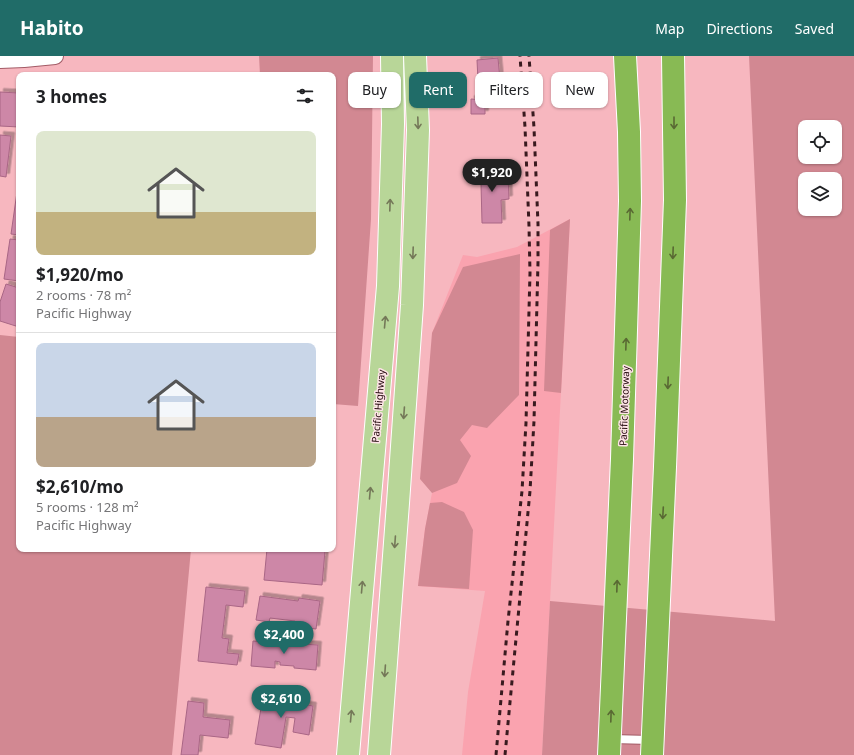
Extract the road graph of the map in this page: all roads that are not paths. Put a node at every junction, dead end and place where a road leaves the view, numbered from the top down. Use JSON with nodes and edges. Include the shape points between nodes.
{"nodes":[{"id":1,"x":55,"y":56,"type":"edge"},
{"id":2,"x":392,"y":56,"type":"edge"},
{"id":3,"x":415,"y":56,"type":"edge"},
{"id":4,"x":625,"y":56,"type":"edge"},
{"id":5,"x":673,"y":56,"type":"edge"},
{"id":6,"x":0,"y":60,"type":"edge"},
{"id":7,"x":379,"y":387,"type":"junction"},
{"id":8,"x":405,"y":387,"type":"junction"},
{"id":9,"x":610,"y":747,"type":"edge"},
{"id":10,"x":653,"y":748,"type":"edge"},
{"id":11,"x":348,"y":755,"type":"edge"},
{"id":12,"x":379,"y":755,"type":"edge"}],
"edges":[{"from":1,"to":6,"type":"street"},
{"from":7,"to":2,"type":"main road","name":"Pacific Highway","one_way":true,"via":[[388,286],[393,124]]},
{"from":3,"to":8,"type":"main road","one_way":true,"via":[[418,130],[412,305]]},
{"from":9,"to":4,"type":"highway","name":"Pacific Motorway","one_way":true,"via":[[630,201]]},
{"from":5,"to":10,"type":"highway","one_way":true,"via":[[675,200]]},
{"from":7,"to":8,"type":"main road"},
{"from":11,"to":7,"type":"main road","name":"Pacific Highway","one_way":true},
{"from":8,"to":12,"type":"main road","one_way":true},
{"from":9,"to":10,"type":"lane"}]}
